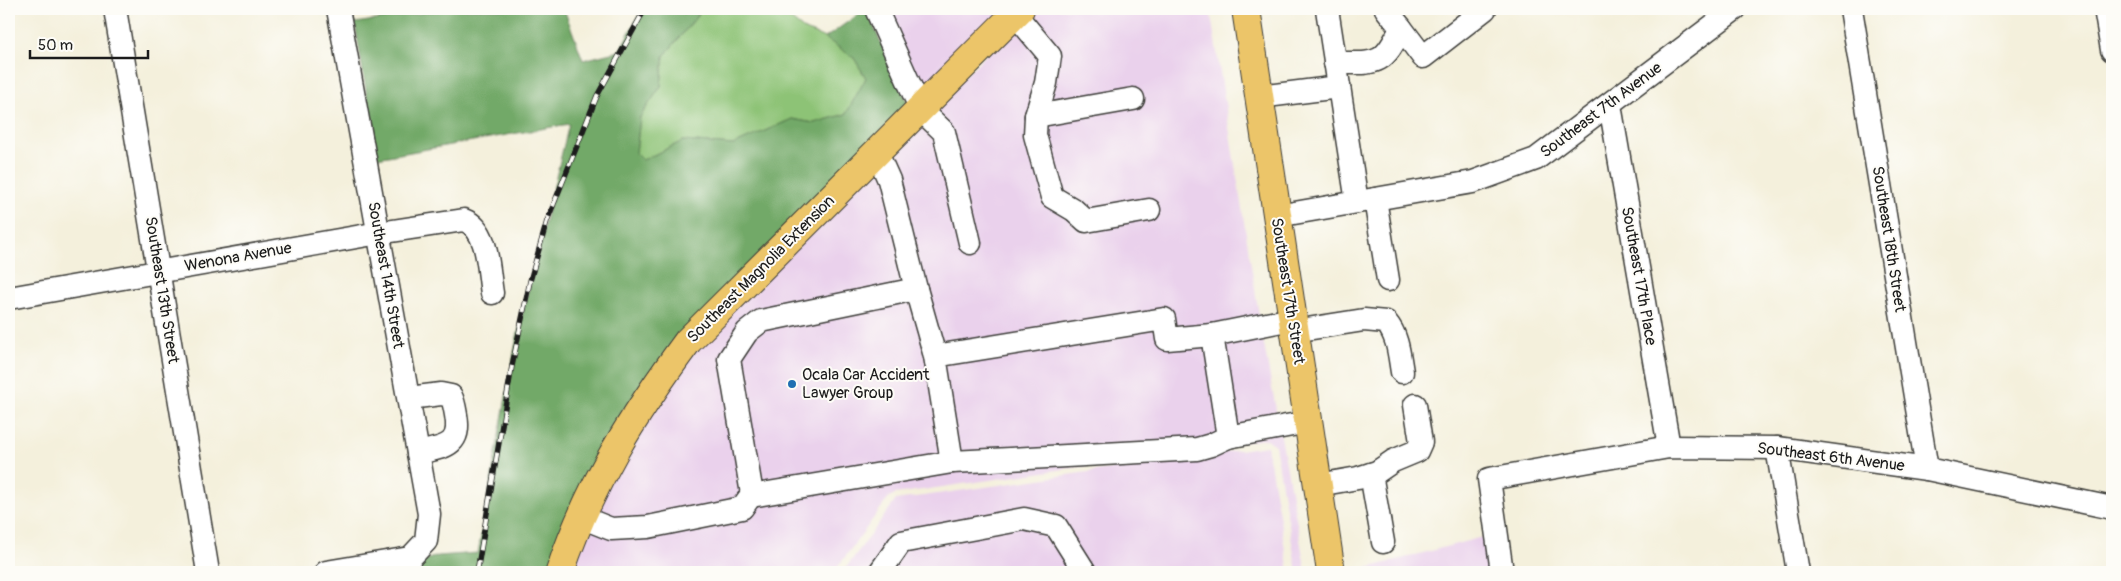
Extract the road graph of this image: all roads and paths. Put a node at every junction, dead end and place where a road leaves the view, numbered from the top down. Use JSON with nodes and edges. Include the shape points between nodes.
{"nodes":[{"id":1,"x":115,"y":9,"type":"edge"},
{"id":2,"x":338,"y":9,"type":"edge"},
{"id":3,"x":876,"y":9,"type":"edge"},
{"id":4,"x":1246,"y":9,"type":"edge"},
{"id":5,"x":1327,"y":9,"type":"edge"},
{"id":6,"x":1386,"y":9,"type":"edge"},
{"id":7,"x":1485,"y":9,"type":"edge"},
{"id":8,"x":1735,"y":9,"type":"edge"},
{"id":9,"x":1851,"y":9,"type":"edge"},
{"id":10,"x":2105,"y":9,"type":"edge"},
{"id":11,"x":1017,"y":12,"type":"edge"},
{"id":12,"x":1401,"y":28,"type":"junction"},
{"id":13,"x":2112,"y":50,"type":"edge"},
{"id":14,"x":1335,"y":63,"type":"junction"},
{"id":15,"x":1339,"y":87,"type":"junction"},
{"id":16,"x":1259,"y":97,"type":"junction"},
{"id":17,"x":1133,"y":99,"type":"dead end"},
{"id":18,"x":1610,"y":105,"type":"junction"},
{"id":19,"x":921,"y":110,"type":"junction"},
{"id":20,"x":1036,"y":116,"type":"junction"},
{"id":21,"x":877,"y":153,"type":"junction"},
{"id":22,"x":1366,"y":201,"type":"junction"},
{"id":23,"x":1150,"y":210,"type":"dead end"},
{"id":24,"x":1277,"y":216,"type":"junction"},
{"id":25,"x":379,"y":232,"type":"junction"},
{"id":26,"x":970,"y":243,"type":"dead end"},
{"id":27,"x":159,"y":271,"type":"junction"},
{"id":28,"x":1388,"y":280,"type":"dead end"},
{"id":29,"x":916,"y":290,"type":"junction"},
{"id":30,"x":492,"y":293,"type":"dead end"},
{"id":31,"x":9,"y":298,"type":"edge"},
{"id":32,"x":1293,"y":325,"type":"junction"},
{"id":33,"x":1212,"y":335,"type":"junction"},
{"id":34,"x":935,"y":356,"type":"junction"},
{"id":35,"x":1402,"y":372,"type":"dead end"},
{"id":36,"x":409,"y":398,"type":"junction"},
{"id":37,"x":1415,"y":404,"type":"dead end"},
{"id":38,"x":1308,"y":422,"type":"junction"},
{"id":39,"x":1228,"y":437,"type":"junction"},
{"id":40,"x":1669,"y":447,"type":"junction"},
{"id":41,"x":1777,"y":448,"type":"junction"},
{"id":42,"x":418,"y":453,"type":"junction"},
{"id":43,"x":952,"y":462,"type":"junction"},
{"id":44,"x":1927,"y":469,"type":"junction"},
{"id":45,"x":1371,"y":474,"type":"junction"},
{"id":46,"x":1318,"y":486,"type":"junction"},
{"id":47,"x":752,"y":494,"type":"junction"},
{"id":48,"x":2112,"y":508,"type":"edge"},
{"id":49,"x":581,"y":517,"type":"junction"},
{"id":50,"x":1383,"y":542,"type":"dead end"},
{"id":51,"x":208,"y":572,"type":"edge"},
{"id":52,"x":326,"y":572,"type":"edge"},
{"id":53,"x":560,"y":572,"type":"edge"},
{"id":54,"x":880,"y":572,"type":"edge"},
{"id":55,"x":1085,"y":572,"type":"edge"},
{"id":56,"x":1332,"y":572,"type":"edge"},
{"id":57,"x":1502,"y":572,"type":"edge"},
{"id":58,"x":1798,"y":572,"type":"edge"}],
"edges":[{"from":1,"to":27,"type":"street","name":"Southeast 13th Street"},
{"from":2,"to":25,"type":"street","name":"Southeast 14th Street"},
{"from":3,"to":19,"type":"street"},
{"from":4,"to":16,"type":"main road","name":"Southeast 17th Street"},
{"from":5,"to":14,"type":"street"},
{"from":6,"to":12,"type":"street"},
{"from":7,"to":12,"type":"street","via":[[1423,57]]},
{"from":8,"to":18,"type":"street","name":"Southeast 7th Avenue"},
{"from":9,"to":44,"type":"street","name":"Southeast 18th Street"},
{"from":10,"to":13,"type":"street"},
{"from":11,"to":19,"type":"main road","name":"Southeast Magnolia Extension"},
{"from":11,"to":20,"type":"street","via":[[1050,56]]},
{"from":12,"to":14,"type":"street","via":[[1384,57],[1374,62]]},
{"from":14,"to":15,"type":"street"},
{"from":15,"to":16,"type":"street"},
{"from":15,"to":22,"type":"street"},
{"from":16,"to":24,"type":"main road","name":"Southeast 17th Street"},
{"from":17,"to":20,"type":"street"},
{"from":18,"to":22,"type":"street","name":"Southeast 7th Avenue","via":[[1536,159],[1472,182]]},
{"from":18,"to":40,"type":"street","name":"Southeast 17th Place"},
{"from":19,"to":21,"type":"main road","name":"Southeast Magnolia Extension"},
{"from":19,"to":26,"type":"street","via":[[944,132]]},
{"from":20,"to":23,"type":"street","via":[[1035,135],[1052,198],[1086,221]]},
{"from":21,"to":29,"type":"street","via":[[890,180]]},
{"from":21,"to":49,"type":"main road","name":"Southeast Magnolia Extension","via":[[688,341],[648,394],[602,472]]},
{"from":22,"to":24,"type":"street","name":"Southeast 7th Avenue"},
{"from":22,"to":28,"type":"street"},
{"from":24,"to":32,"type":"main road","name":"Southeast 17th Street"},
{"from":25,"to":27,"type":"street","name":"Wenona Avenue"},
{"from":25,"to":30,"type":"street","name":"Wenona Avenue","via":[[468,222],[482,238]]},
{"from":25,"to":36,"type":"street","name":"Southeast 14th Street"},
{"from":27,"to":31,"type":"street","name":"Wenona Avenue"},
{"from":27,"to":51,"type":"street","name":"Southeast 13th Street"},
{"from":29,"to":34,"type":"street"},
{"from":29,"to":47,"type":"street","via":[[761,321],[747,332],[729,359]]},
{"from":32,"to":33,"type":"street"},
{"from":32,"to":35,"type":"street","via":[[1364,320],[1386,322],[1397,343]]},
{"from":32,"to":38,"type":"main road","name":"Southeast 17th Street"},
{"from":33,"to":34,"type":"street","via":[[1167,339],[1164,319]]},
{"from":33,"to":39,"type":"street"},
{"from":34,"to":43,"type":"street"},
{"from":36,"to":42,"type":"street","name":"Southeast 14th Street"},
{"from":36,"to":42,"type":"street","via":[[451,396],[458,425],[451,443]]},
{"from":37,"to":45,"type":"street","via":[[1421,442],[1417,451]]},
{"from":38,"to":39,"type":"street"},
{"from":38,"to":46,"type":"main road","name":"Southeast 17th Street"},
{"from":39,"to":43,"type":"street","via":[[1197,449]]},
{"from":40,"to":41,"type":"street","name":"Southeast 6th Avenue"},
{"from":40,"to":57,"type":"street","name":"Southeast 6th Avenue","via":[[1489,479]]},
{"from":41,"to":44,"type":"street","name":"Southeast 6th Avenue"},
{"from":41,"to":58,"type":"street"},
{"from":42,"to":52,"type":"street","name":"Southeast 14th Street","via":[[430,514],[426,541],[410,558]]},
{"from":43,"to":47,"type":"street"},
{"from":44,"to":48,"type":"street","name":"Southeast 6th Avenue"},
{"from":45,"to":46,"type":"street"},
{"from":45,"to":50,"type":"street"},
{"from":46,"to":56,"type":"main road","name":"Southeast 17th Street"},
{"from":47,"to":49,"type":"street","via":[[742,508],[648,526],[611,529]]},
{"from":49,"to":53,"type":"main road","name":"Southeast Magnolia Extension"},
{"from":54,"to":55,"type":"street","via":[[901,542],[1024,519],[1056,526]]}]}
